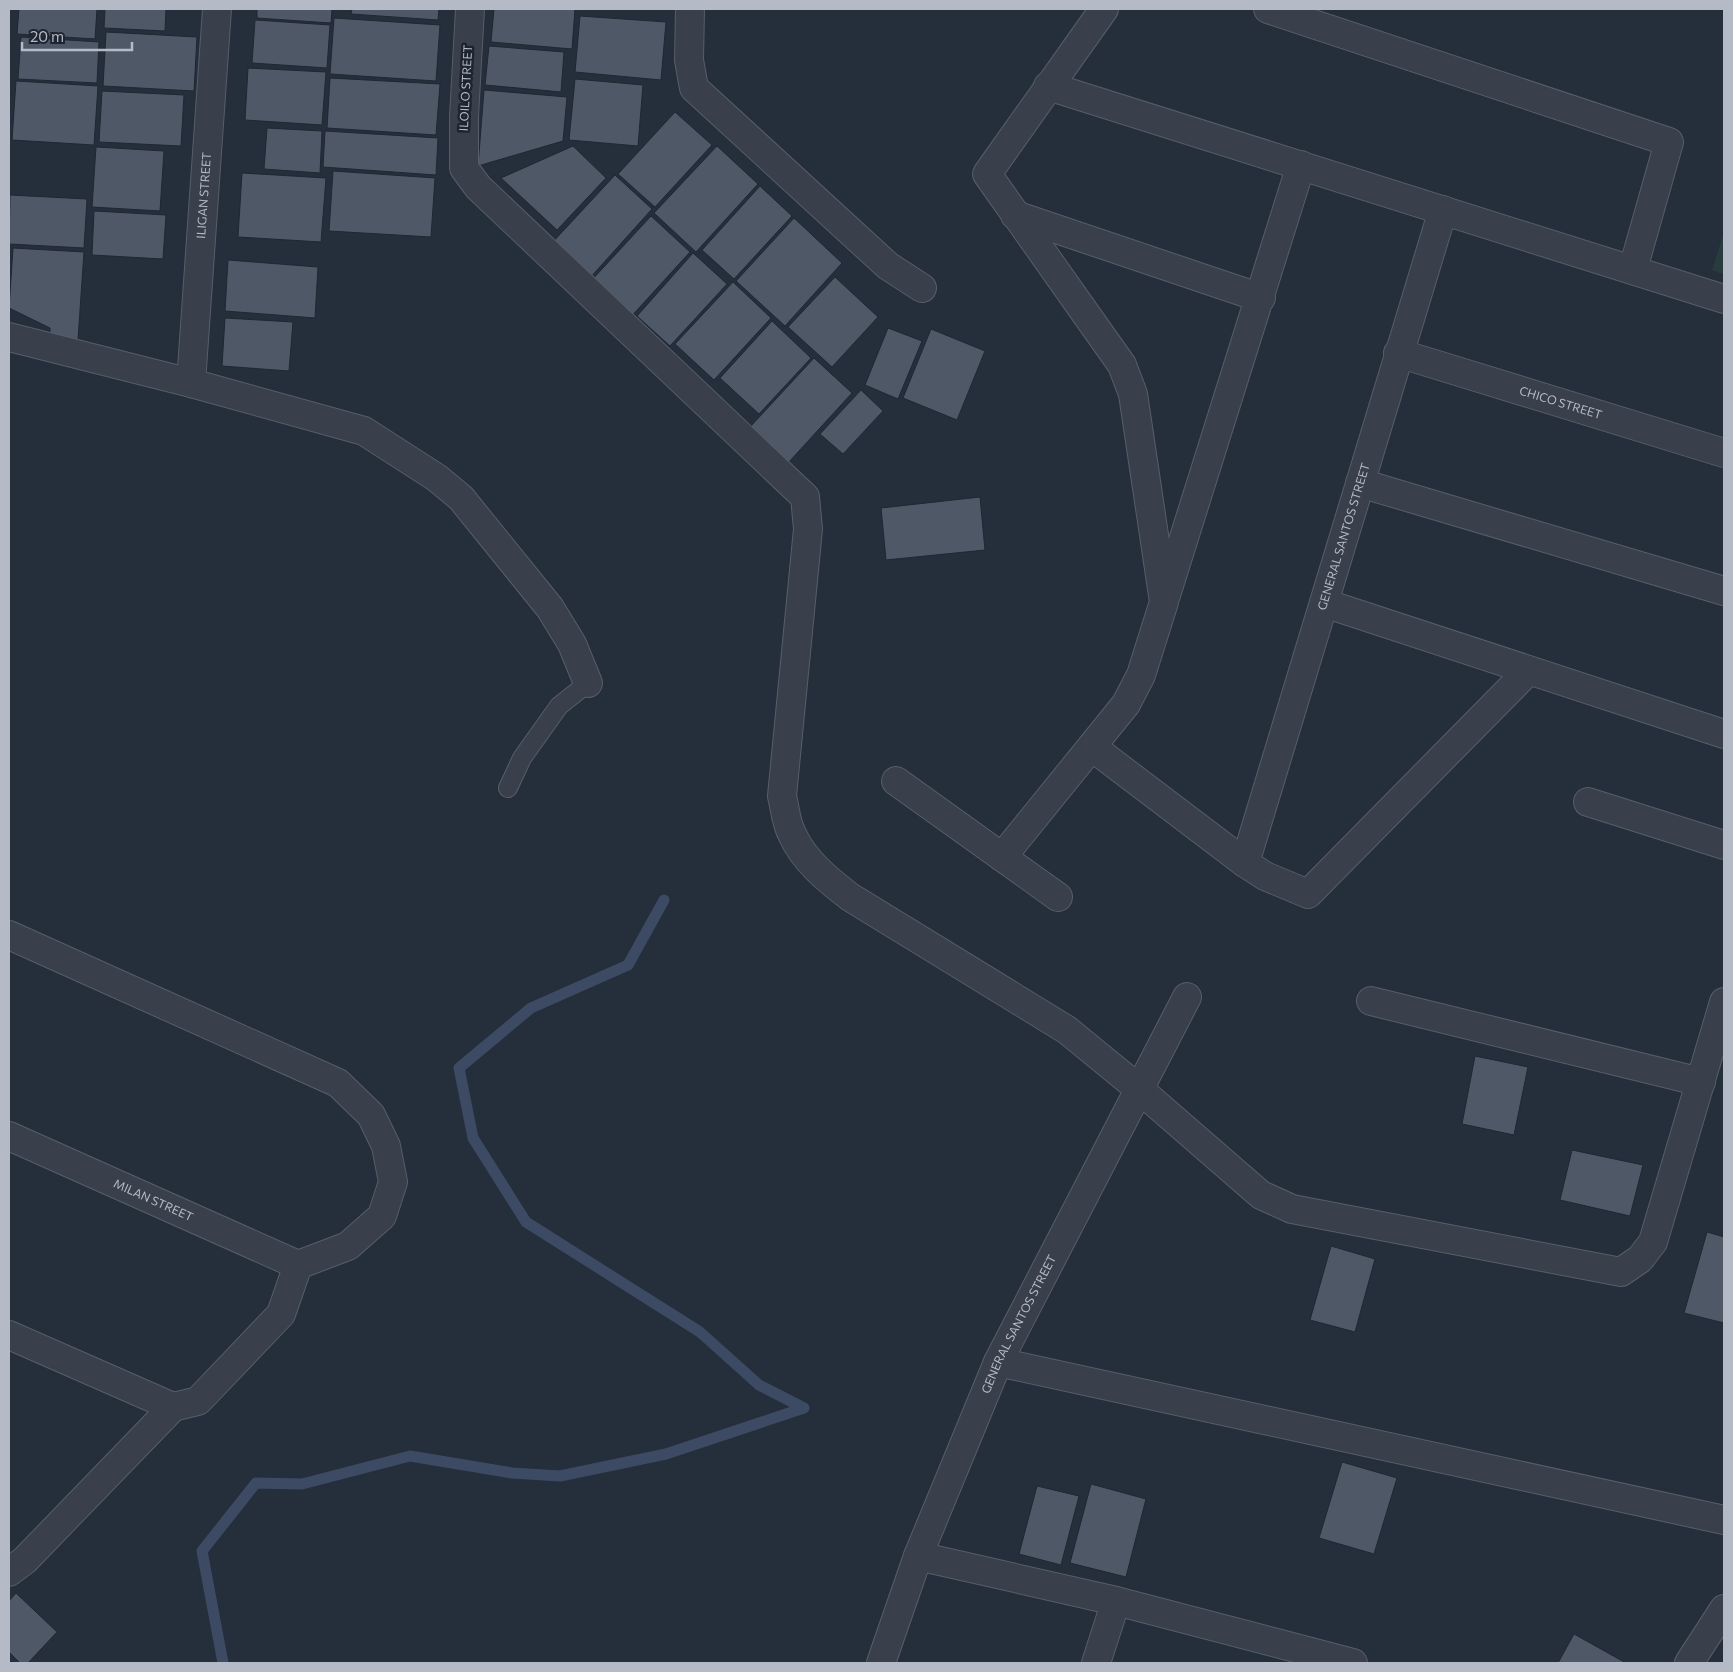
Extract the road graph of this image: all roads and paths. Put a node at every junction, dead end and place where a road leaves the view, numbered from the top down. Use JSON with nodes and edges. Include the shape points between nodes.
{"nodes":[{"id":1,"x":217,"y":9,"type":"edge"},
{"id":2,"x":470,"y":9,"type":"edge"},
{"id":3,"x":690,"y":9,"type":"edge"},
{"id":4,"x":1104,"y":9,"type":"edge"},
{"id":5,"x":1268,"y":9,"type":"edge"},
{"id":6,"x":1048,"y":86,"type":"junction"},
{"id":7,"x":1301,"y":165,"type":"junction"},
{"id":8,"x":1442,"y":210,"type":"junction"},
{"id":9,"x":1016,"y":215,"type":"junction"},
{"id":10,"x":1633,"y":269,"type":"junction"},
{"id":11,"x":922,"y":288,"type":"dead end"},
{"id":12,"x":1261,"y":298,"type":"junction"},
{"id":13,"x":1724,"y":299,"type":"edge"},
{"id":14,"x":9,"y":337,"type":"edge"},
{"id":15,"x":1398,"y":353,"type":"junction"},
{"id":16,"x":191,"y":383,"type":"junction"},
{"id":17,"x":1724,"y":453,"type":"edge"},
{"id":18,"x":1360,"y":483,"type":"junction"},
{"id":19,"x":1724,"y":592,"type":"edge"},
{"id":20,"x":1164,"y":602,"type":"junction"},
{"id":21,"x":1324,"y":603,"type":"junction"},
{"id":22,"x":1528,"y":671,"type":"junction"},
{"id":23,"x":588,"y":683,"type":"joint"},
{"id":24,"x":1724,"y":734,"type":"edge"},
{"id":25,"x":1092,"y":747,"type":"junction"},
{"id":26,"x":896,"y":781,"type":"dead end"},
{"id":27,"x":508,"y":788,"type":"dead end"},
{"id":28,"x":1588,"y":802,"type":"dead end"},
{"id":29,"x":1724,"y":845,"type":"edge"},
{"id":30,"x":1002,"y":857,"type":"junction"},
{"id":31,"x":1245,"y":864,"type":"junction"},
{"id":32,"x":1058,"y":897,"type":"dead end"},
{"id":33,"x":9,"y":935,"type":"edge"},
{"id":34,"x":1187,"y":997,"type":"dead end"},
{"id":35,"x":1371,"y":1001,"type":"dead end"},
{"id":36,"x":1724,"y":1002,"type":"edge"},
{"id":37,"x":1701,"y":1082,"type":"junction"},
{"id":38,"x":1139,"y":1089,"type":"junction"},
{"id":39,"x":9,"y":1136,"type":"edge"},
{"id":40,"x":298,"y":1265,"type":"junction"},
{"id":41,"x":9,"y":1335,"type":"edge"},
{"id":42,"x":998,"y":1362,"type":"junction"},
{"id":43,"x":174,"y":1407,"type":"junction"},
{"id":44,"x":1724,"y":1520,"type":"edge"},
{"id":45,"x":918,"y":1556,"type":"junction"},
{"id":46,"x":9,"y":1572,"type":"edge"},
{"id":47,"x":1116,"y":1601,"type":"junction"},
{"id":48,"x":1724,"y":1609,"type":"edge"},
{"id":49,"x":881,"y":1663,"type":"edge"},
{"id":50,"x":1096,"y":1663,"type":"edge"},
{"id":51,"x":1353,"y":1663,"type":"edge"},
{"id":52,"x":1689,"y":1663,"type":"edge"}],
"edges":[{"from":1,"to":16,"type":"street","name":"ILIGAN STREET"},
{"from":2,"to":38,"type":"street","name":"ILOILO STREET","via":[[464,168],[478,187],[805,497],[808,529],[782,796],[791,834],[806,857],[850,897],[1067,1030]]},
{"from":3,"to":11,"type":"street","via":[[689,60],[694,88],[888,266]]},
{"from":4,"to":6,"type":"street"},
{"from":5,"to":10,"type":"street","via":[[1669,142]]},
{"from":6,"to":7,"type":"street"},
{"from":6,"to":9,"type":"street","via":[[987,174]]},
{"from":7,"to":8,"type":"street"},
{"from":7,"to":12,"type":"street"},
{"from":8,"to":10,"type":"street"},
{"from":8,"to":15,"type":"street","name":"GENERAL SANTOS STREET"},
{"from":9,"to":12,"type":"street"},
{"from":9,"to":20,"type":"street","via":[[1122,365],[1133,394]]},
{"from":10,"to":13,"type":"street"},
{"from":12,"to":20,"type":"street"},
{"from":14,"to":16,"type":"street"},
{"from":15,"to":17,"type":"street","name":"CHICO STREET"},
{"from":15,"to":18,"type":"street","name":"GENERAL SANTOS STREET"},
{"from":16,"to":23,"type":"street","via":[[364,431],[437,478],[461,498],[550,608],[572,644]]},
{"from":18,"to":19,"type":"street"},
{"from":18,"to":21,"type":"street","name":"GENERAL SANTOS STREET"},
{"from":20,"to":25,"type":"street","via":[[1134,690]]},
{"from":21,"to":22,"type":"street"},
{"from":21,"to":31,"type":"street","name":"GENERAL SANTOS STREET"},
{"from":22,"to":24,"type":"street"},
{"from":22,"to":31,"type":"street","via":[[1308,894]]},
{"from":23,"to":27,"type":"lane","via":[[559,706],[522,758]]},
{"from":25,"to":30,"type":"street"},
{"from":25,"to":31,"type":"street"},
{"from":26,"to":30,"type":"street"},
{"from":28,"to":29,"type":"street"},
{"from":30,"to":32,"type":"street"},
{"from":33,"to":40,"type":"street","via":[[338,1083],[371,1115],[386,1146],[394,1182],[382,1216],[348,1246]]},
{"from":34,"to":38,"type":"street","name":"GENERAL SANTOS STREET"},
{"from":35,"to":37,"type":"street"},
{"from":36,"to":37,"type":"street"},
{"from":37,"to":38,"type":"street","via":[[1653,1242],[1640,1259],[1621,1272],[1292,1209],[1261,1195]]},
{"from":38,"to":42,"type":"street","name":"GENERAL SANTOS STREET"},
{"from":39,"to":40,"type":"street","name":"MILAN STREET"},
{"from":40,"to":43,"type":"street","via":[[281,1314],[198,1401]]},
{"from":41,"to":43,"type":"street"},
{"from":42,"to":44,"type":"street"},
{"from":42,"to":45,"type":"street","name":"GENERAL SANTOS STREET"},
{"from":43,"to":46,"type":"street","via":[[25,1560]]},
{"from":45,"to":47,"type":"street"},
{"from":45,"to":49,"type":"street","name":"GENERAL SANTOS STREET"},
{"from":47,"to":50,"type":"street"},
{"from":47,"to":51,"type":"street"},
{"from":48,"to":52,"type":"street"}]}
